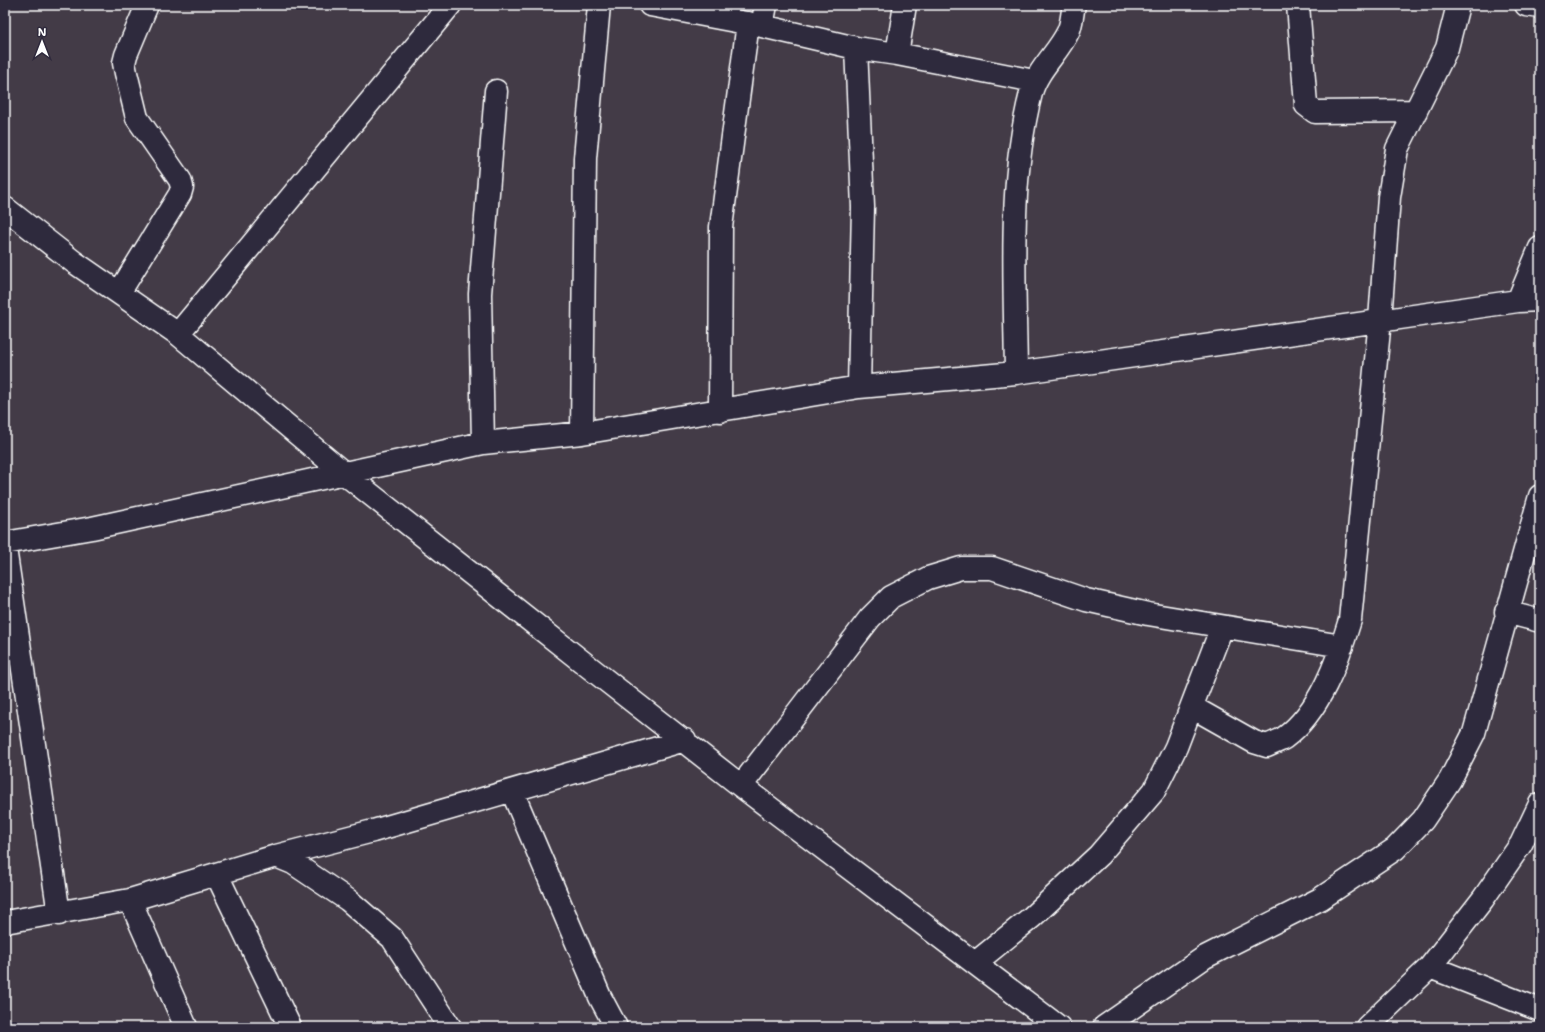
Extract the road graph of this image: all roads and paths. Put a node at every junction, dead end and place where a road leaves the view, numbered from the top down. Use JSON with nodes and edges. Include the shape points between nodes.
{"nodes":[{"id":1,"x":147,"y":5,"type":"edge"},
{"id":2,"x":450,"y":5,"type":"edge"},
{"id":3,"x":599,"y":5,"type":"edge"},
{"id":4,"x":650,"y":5,"type":"edge"},
{"id":5,"x":905,"y":5,"type":"edge"},
{"id":6,"x":1074,"y":5,"type":"edge"},
{"id":7,"x":1298,"y":5,"type":"edge"},
{"id":8,"x":1458,"y":5,"type":"edge"},
{"id":9,"x":1526,"y":5,"type":"edge"},
{"id":10,"x":1540,"y":7,"type":"edge"},
{"id":11,"x":759,"y":18,"type":"edge"},
{"id":12,"x":856,"y":48,"type":"junction"},
{"id":13,"x":897,"y":54,"type":"junction"},
{"id":14,"x":1034,"y":81,"type":"junction"},
{"id":15,"x":496,"y":91,"type":"dead end"},
{"id":16,"x":1416,"y":111,"type":"junction"},
{"id":17,"x":5,"y":208,"type":"edge"},
{"id":18,"x":1540,"y":248,"type":"edge"},
{"id":19,"x":119,"y":293,"type":"junction"},
{"id":20,"x":1540,"y":300,"type":"edge"},
{"id":21,"x":1518,"y":301,"type":"junction"},
{"id":22,"x":1380,"y":320,"type":"junction"},
{"id":23,"x":178,"y":334,"type":"junction"},
{"id":24,"x":1016,"y":373,"type":"junction"},
{"id":25,"x":859,"y":387,"type":"junction"},
{"id":26,"x":720,"y":412,"type":"junction"},
{"id":27,"x":582,"y":433,"type":"junction"},
{"id":28,"x":483,"y":443,"type":"junction"},
{"id":29,"x":345,"y":474,"type":"junction"},
{"id":30,"x":1540,"y":496,"type":"edge"},
{"id":31,"x":5,"y":543,"type":"edge"},
{"id":32,"x":5,"y":548,"type":"edge"},
{"id":33,"x":1506,"y":612,"type":"junction"},
{"id":34,"x":1540,"y":621,"type":"edge"},
{"id":35,"x":1222,"y":627,"type":"junction"},
{"id":36,"x":1342,"y":646,"type":"junction"},
{"id":37,"x":1192,"y":707,"type":"junction"},
{"id":38,"x":685,"y":740,"type":"junction"},
{"id":39,"x":741,"y":786,"type":"junction"},
{"id":40,"x":512,"y":791,"type":"junction"},
{"id":41,"x":1540,"y":804,"type":"edge"},
{"id":42,"x":276,"y":856,"type":"junction"},
{"id":43,"x":217,"y":875,"type":"junction"},
{"id":44,"x":130,"y":900,"type":"junction"},
{"id":45,"x":58,"y":914,"type":"junction"},
{"id":46,"x":5,"y":922,"type":"edge"},
{"id":47,"x":974,"y":963,"type":"junction"},
{"id":48,"x":1430,"y":967,"type":"junction"},
{"id":49,"x":1540,"y":1010,"type":"edge"},
{"id":50,"x":186,"y":1027,"type":"edge"},
{"id":51,"x":290,"y":1027,"type":"edge"},
{"id":52,"x":450,"y":1027,"type":"edge"},
{"id":53,"x":616,"y":1027,"type":"edge"},
{"id":54,"x":1059,"y":1027,"type":"edge"},
{"id":55,"x":1104,"y":1027,"type":"edge"},
{"id":56,"x":1367,"y":1027,"type":"edge"}],
"edges":[{"from":1,"to":19,"type":"street","via":[[124,63],[137,118],[180,180],[182,187]]},
{"from":2,"to":23,"type":"street"},
{"from":3,"to":27,"type":"street","via":[[585,158]]},
{"from":4,"to":11,"type":"street"},
{"from":5,"to":13,"type":"street"},
{"from":6,"to":14,"type":"street","via":[[1069,30]]},
{"from":7,"to":16,"type":"street","via":[[1306,105],[1315,112]]},
{"from":8,"to":16,"type":"street","via":[[1447,48]]},
{"from":9,"to":10,"type":"street"},
{"from":11,"to":12,"type":"street"},
{"from":11,"to":26,"type":"street","via":[[721,227]]},
{"from":12,"to":13,"type":"street"},
{"from":12,"to":25,"type":"street","via":[[863,207]]},
{"from":13,"to":14,"type":"street"},
{"from":14,"to":24,"type":"street","via":[[1023,126],[1018,162],[1014,253]]},
{"from":15,"to":28,"type":"street","via":[[480,294]]},
{"from":16,"to":22,"type":"street","via":[[1397,149],[1389,197]]},
{"from":17,"to":19,"type":"street","via":[[74,262]]},
{"from":18,"to":21,"type":"street"},
{"from":19,"to":23,"type":"street"},
{"from":20,"to":21,"type":"street"},
{"from":21,"to":22,"type":"street"},
{"from":22,"to":24,"type":"street"},
{"from":22,"to":36,"type":"street","via":[[1350,620]]},
{"from":23,"to":29,"type":"street"},
{"from":24,"to":25,"type":"street"},
{"from":25,"to":26,"type":"street"},
{"from":26,"to":27,"type":"street"},
{"from":27,"to":28,"type":"street"},
{"from":28,"to":29,"type":"street"},
{"from":29,"to":31,"type":"street","via":[[92,528]]},
{"from":29,"to":38,"type":"street"},
{"from":30,"to":33,"type":"street"},
{"from":32,"to":45,"type":"street"},
{"from":33,"to":34,"type":"street"},
{"from":33,"to":55,"type":"street","via":[[1474,733],[1450,780],[1423,820],[1394,849],[1320,899],[1205,957]]},
{"from":35,"to":36,"type":"street"},
{"from":35,"to":37,"type":"street"},
{"from":35,"to":39,"type":"street","via":[[1086,600],[992,568],[961,568],[928,578],[891,597],[870,618]]},
{"from":36,"to":37,"type":"street","via":[[1320,695],[1304,718],[1284,738],[1267,746],[1254,742]]},
{"from":37,"to":47,"type":"street","via":[[1176,747],[1149,797],[1099,855],[1032,917]]},
{"from":38,"to":39,"type":"street"},
{"from":38,"to":40,"type":"street"},
{"from":39,"to":47,"type":"street"},
{"from":40,"to":42,"type":"street"},
{"from":40,"to":53,"type":"street","via":[[600,997]]},
{"from":41,"to":48,"type":"street","via":[[1521,844],[1483,899]]},
{"from":42,"to":43,"type":"street"},
{"from":42,"to":52,"type":"street","via":[[292,863],[348,900],[392,938]]},
{"from":43,"to":44,"type":"street"},
{"from":43,"to":51,"type":"street"},
{"from":44,"to":45,"type":"street"},
{"from":44,"to":50,"type":"street"},
{"from":45,"to":46,"type":"street"},
{"from":47,"to":54,"type":"street"},
{"from":48,"to":49,"type":"street"},
{"from":48,"to":56,"type":"street"}]}
